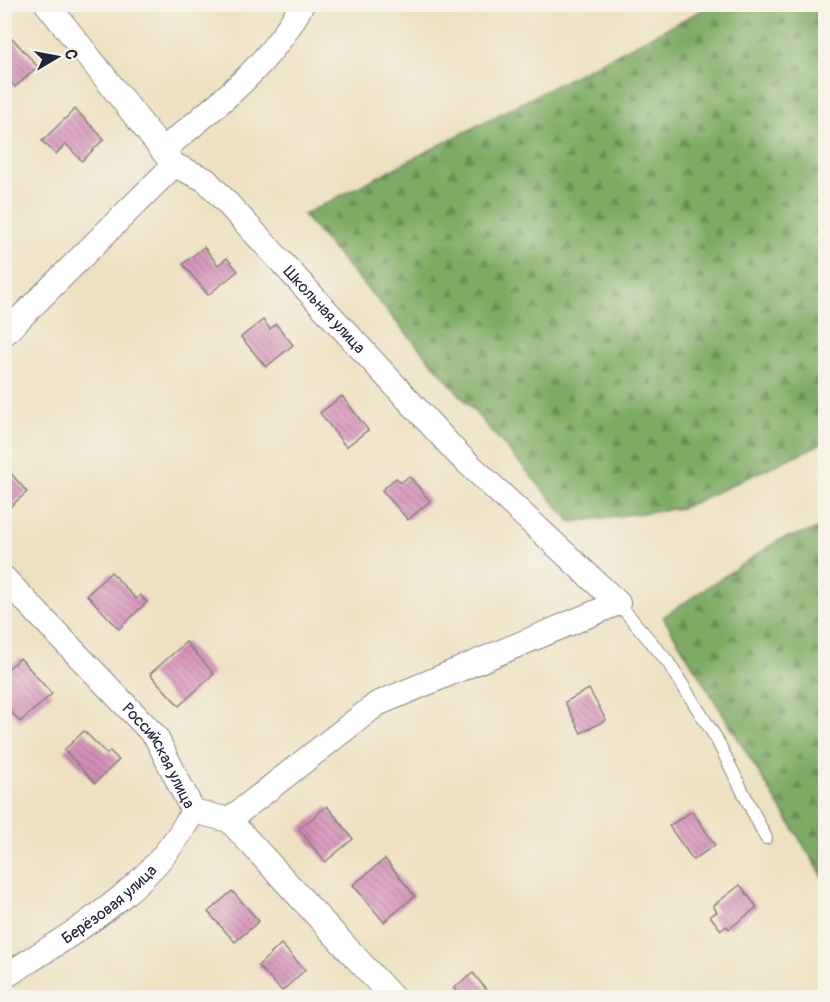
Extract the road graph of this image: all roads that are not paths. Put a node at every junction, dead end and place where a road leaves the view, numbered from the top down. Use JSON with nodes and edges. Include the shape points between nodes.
{"nodes":[{"id":1,"x":47,"y":4,"type":"edge"},
{"id":2,"x":302,"y":4,"type":"edge"},
{"id":3,"x":169,"y":157,"type":"junction"},
{"id":4,"x":4,"y":334,"type":"edge"},
{"id":5,"x":4,"y":578,"type":"edge"},
{"id":6,"x":618,"y":603,"type":"junction"},
{"id":7,"x":193,"y":811,"type":"junction"},
{"id":8,"x":229,"y":820,"type":"junction"},
{"id":9,"x":766,"y":838,"type":"dead end"},
{"id":10,"x":4,"y":977,"type":"edge"},
{"id":11,"x":393,"y":998,"type":"edge"}],
"edges":[{"from":1,"to":3,"type":"street","name":"Школьная улица"},
{"from":2,"to":3,"type":"street","via":[[292,23],[243,83]]},
{"from":3,"to":4,"type":"street"},
{"from":3,"to":6,"type":"street","name":"Школьная улица","via":[[206,180],[458,454]]},
{"from":5,"to":7,"type":"street","name":"Российская улица","via":[[156,737]]},
{"from":6,"to":8,"type":"street","via":[[377,704]]},
{"from":6,"to":9,"type":"lane","via":[[668,662],[716,738]]},
{"from":7,"to":8,"type":"street","name":"Российская улица"},
{"from":7,"to":10,"type":"street","name":"Берёзовая улица","via":[[180,837],[150,873],[80,928]]},
{"from":8,"to":11,"type":"street"}]}
